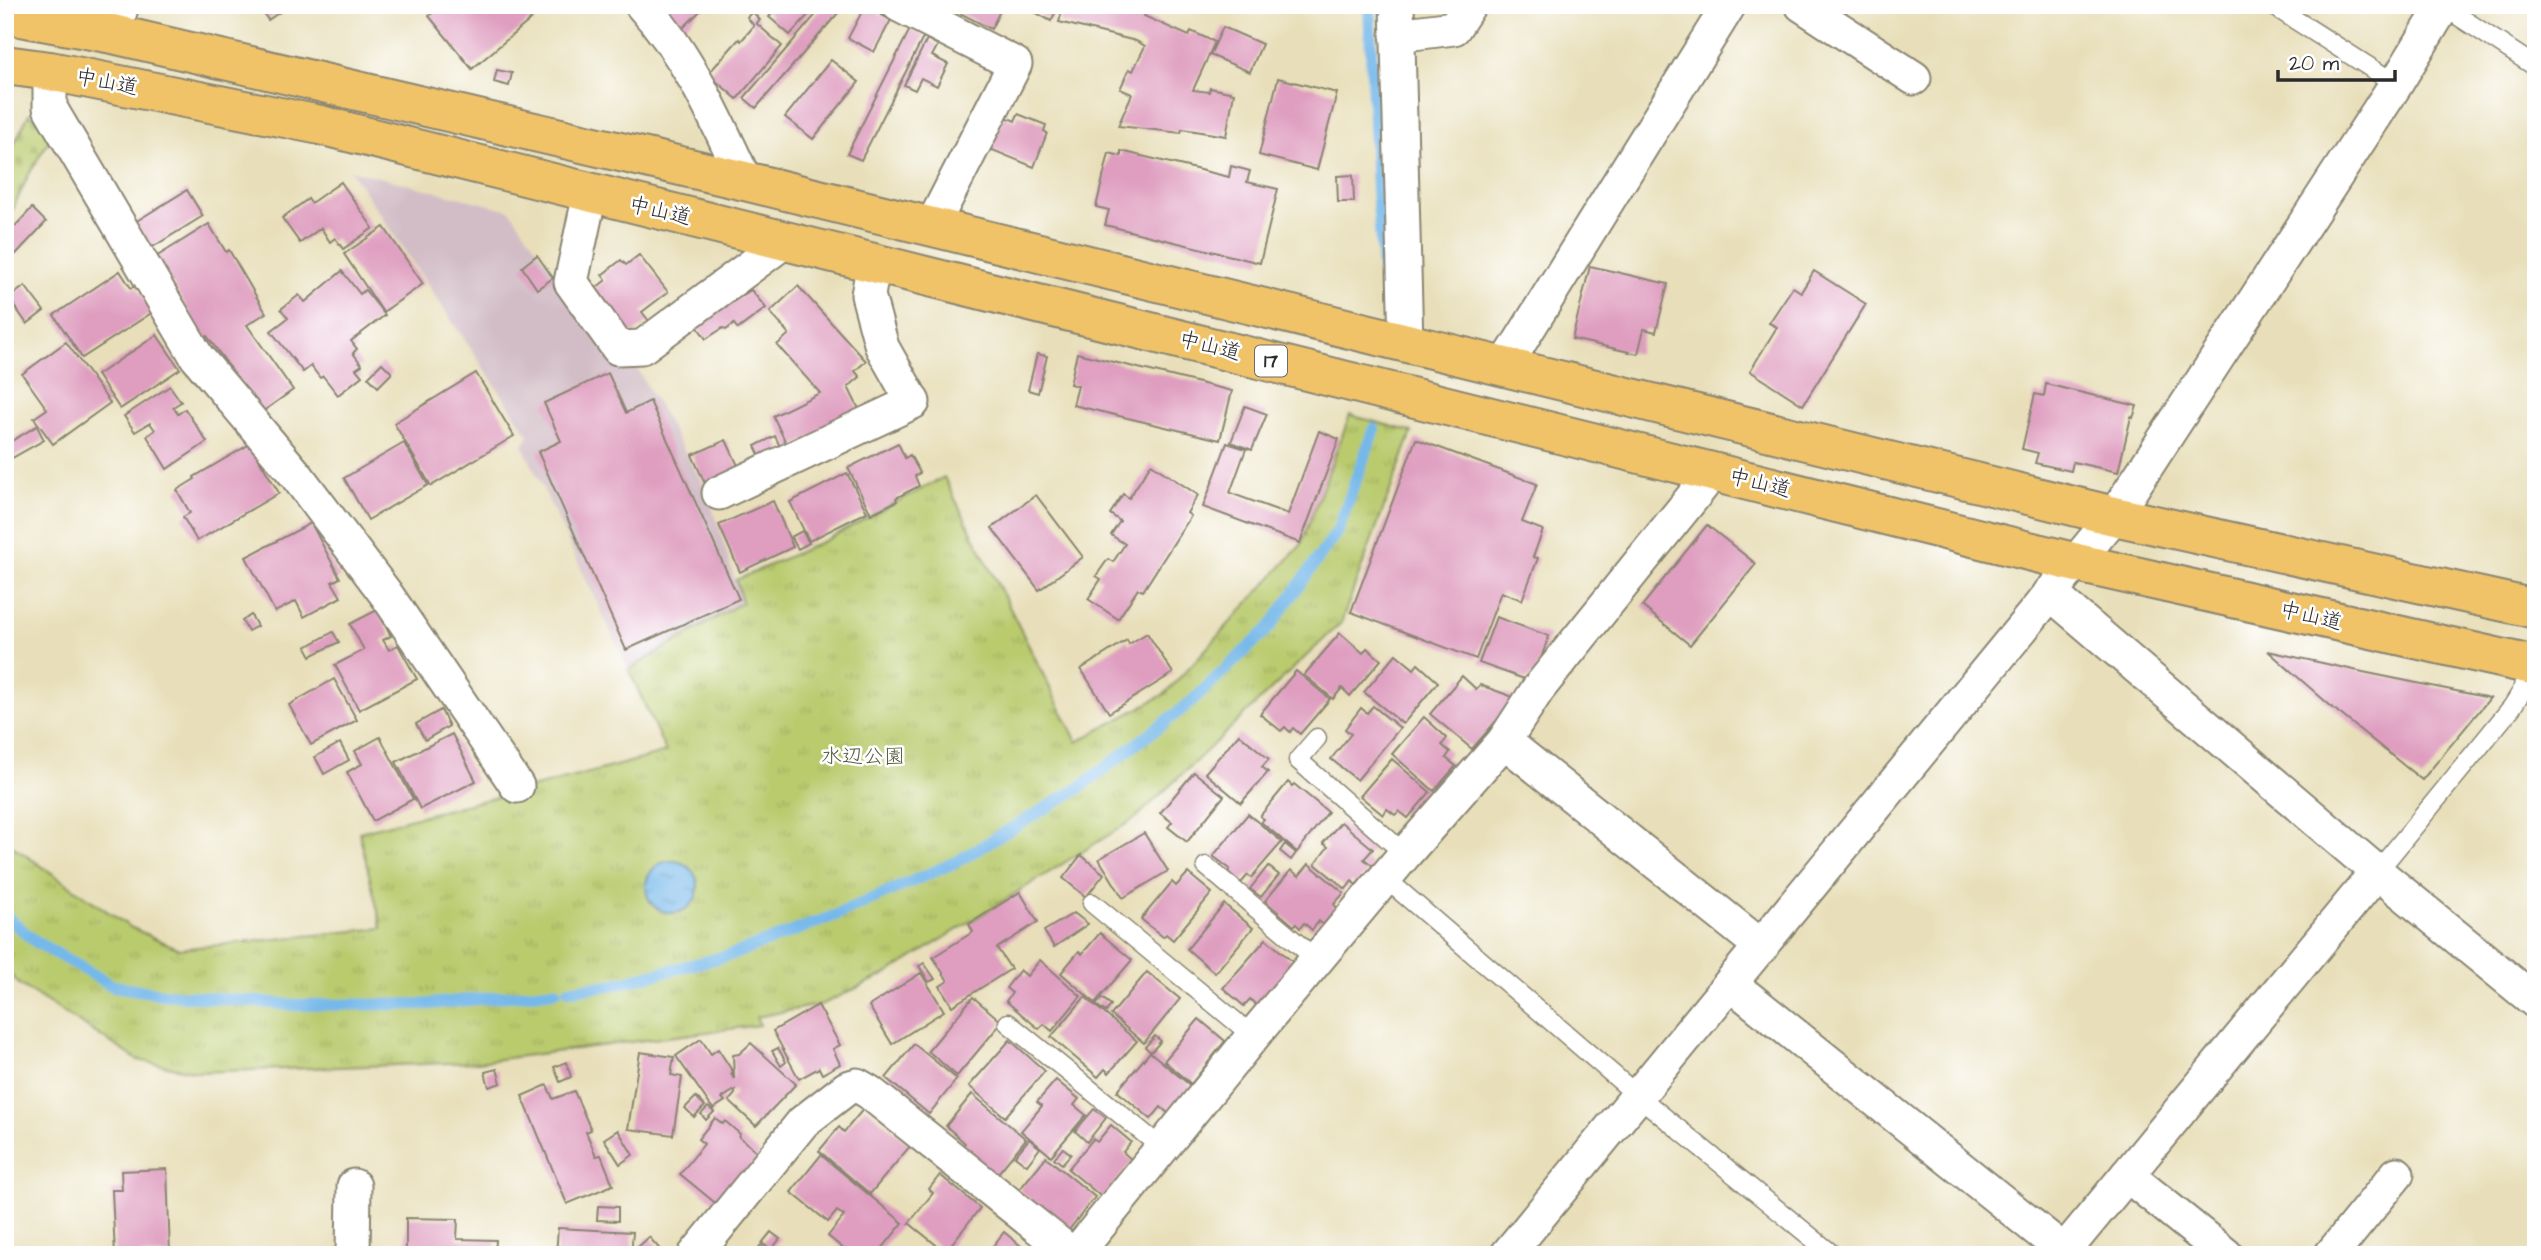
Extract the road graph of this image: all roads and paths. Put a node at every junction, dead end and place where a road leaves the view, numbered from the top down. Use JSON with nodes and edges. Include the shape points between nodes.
{"nodes":[{"id":1,"x":642,"y":5,"type":"edge"},
{"id":2,"x":899,"y":5,"type":"edge"},
{"id":3,"x":1469,"y":5,"type":"edge"},
{"id":4,"x":1729,"y":5,"type":"edge"},
{"id":5,"x":1802,"y":5,"type":"edge"},
{"id":6,"x":2272,"y":5,"type":"edge"},
{"id":7,"x":2444,"y":6,"type":"edge"},
{"id":8,"x":5,"y":14,"type":"edge"},
{"id":9,"x":117,"y":20,"type":"edge"},
{"id":10,"x":1397,"y":20,"type":"edge"},
{"id":11,"x":5,"y":65,"type":"edge"},
{"id":12,"x":2536,"y":67,"type":"edge"},
{"id":13,"x":50,"y":71,"type":"junction"},
{"id":14,"x":1914,"y":78,"type":"dead end"},
{"id":15,"x":2396,"y":84,"type":"junction"},
{"id":16,"x":745,"y":181,"type":"junction"},
{"id":17,"x":590,"y":194,"type":"junction"},
{"id":18,"x":932,"y":226,"type":"junction"},
{"id":19,"x":785,"y":241,"type":"junction"},
{"id":20,"x":874,"y":262,"type":"junction"},
{"id":21,"x":1406,"y":344,"type":"junction"},
{"id":22,"x":1505,"y":366,"type":"junction"},
{"id":23,"x":1713,"y":472,"type":"junction"},
{"id":24,"x":719,"y":493,"type":"dead end"},
{"id":25,"x":2114,"y":516,"type":"junction"},
{"id":26,"x":2077,"y":563,"type":"junction"},
{"id":27,"x":2050,"y":593,"type":"junction"},
{"id":28,"x":2536,"y":609,"type":"edge"},
{"id":29,"x":2532,"y":665,"type":"edge"},
{"id":30,"x":1317,"y":738,"type":"dead end"},
{"id":31,"x":1504,"y":741,"type":"junction"},
{"id":32,"x":517,"y":786,"type":"dead end"},
{"id":33,"x":1206,"y":866,"type":"dead end"},
{"id":34,"x":1395,"y":866,"type":"junction"},
{"id":35,"x":2377,"y":873,"type":"junction"},
{"id":36,"x":1092,"y":903,"type":"dead end"},
{"id":37,"x":1762,"y":947,"type":"junction"},
{"id":38,"x":1317,"y":960,"type":"junction"},
{"id":39,"x":1731,"y":984,"type":"junction"},
{"id":40,"x":2536,"y":1002,"type":"edge"},
{"id":41,"x":1008,"y":1023,"type":"dead end"},
{"id":42,"x":1253,"y":1036,"type":"junction"},
{"id":43,"x":1638,"y":1096,"type":"junction"},
{"id":44,"x":1162,"y":1148,"type":"junction"},
{"id":45,"x":2397,"y":1174,"type":"dead end"},
{"id":46,"x":2127,"y":1175,"type":"junction"},
{"id":47,"x":354,"y":1186,"type":"dead end"},
{"id":48,"x":2062,"y":1253,"type":"edge"},
{"id":49,"x":353,"y":1255,"type":"edge"},
{"id":50,"x":695,"y":1255,"type":"edge"},
{"id":51,"x":1074,"y":1255,"type":"edge"},
{"id":52,"x":1507,"y":1255,"type":"edge"},
{"id":53,"x":1833,"y":1255,"type":"edge"},
{"id":54,"x":2226,"y":1255,"type":"edge"},
{"id":55,"x":2331,"y":1255,"type":"edge"}],
"edges":[{"from":1,"to":16,"type":"street","via":[[682,57]]},
{"from":2,"to":18,"type":"street","via":[[1015,64]]},
{"from":3,"to":10,"type":"street","via":[[1454,28]]},
{"from":4,"to":22,"type":"street"},
{"from":5,"to":14,"type":"street"},
{"from":6,"to":15,"type":"lane"},
{"from":7,"to":12,"type":"lane"},
{"from":7,"to":15,"type":"street"},
{"from":8,"to":9,"type":"highway","number":"17"},
{"from":9,"to":16,"type":"highway","number":"17"},
{"from":10,"to":21,"type":"street"},
{"from":11,"to":13,"type":"highway","name":"中山道","number":"17"},
{"from":13,"to":17,"type":"highway","name":"中山道","number":"17","via":[[320,125]]},
{"from":13,"to":32,"type":"street","via":[[50,108],[197,357],[297,476],[386,594]]},
{"from":15,"to":25,"type":"street"},
{"from":16,"to":18,"type":"highway","number":"17"},
{"from":17,"to":19,"type":"highway","name":"中山道","number":"17"},
{"from":17,"to":19,"type":"street","via":[[571,282],[618,348],[642,347]]},
{"from":18,"to":21,"type":"highway","number":"17"},
{"from":19,"to":20,"type":"highway","name":"中山道","number":"17"},
{"from":20,"to":23,"type":"highway","name":"中山道","number":"17"},
{"from":20,"to":24,"type":"street","via":[[868,295],[882,347],[913,402]]},
{"from":21,"to":22,"type":"highway","number":"17"},
{"from":22,"to":25,"type":"highway","number":"17"},
{"from":23,"to":26,"type":"highway","name":"中山道","number":"17"},
{"from":23,"to":31,"type":"street","via":[[1538,689]]},
{"from":25,"to":26,"type":"street"},
{"from":25,"to":28,"type":"highway","number":"17"},
{"from":26,"to":27,"type":"street"},
{"from":26,"to":29,"type":"highway","name":"中山道","number":"17"},
{"from":27,"to":35,"type":"street"},
{"from":27,"to":37,"type":"street"},
{"from":29,"to":35,"type":"lane","via":[[2512,706]]},
{"from":30,"to":34,"type":"lane","via":[[1298,761]]},
{"from":31,"to":34,"type":"street"},
{"from":31,"to":37,"type":"street"},
{"from":33,"to":38,"type":"lane"},
{"from":34,"to":38,"type":"street"},
{"from":34,"to":43,"type":"lane"},
{"from":35,"to":40,"type":"street"},
{"from":35,"to":46,"type":"street"},
{"from":36,"to":42,"type":"lane"},
{"from":37,"to":39,"type":"street"},
{"from":38,"to":42,"type":"street"},
{"from":39,"to":43,"type":"street"},
{"from":39,"to":48,"type":"street"},
{"from":41,"to":44,"type":"lane"},
{"from":42,"to":44,"type":"street"},
{"from":43,"to":52,"type":"street"},
{"from":43,"to":53,"type":"lane"},
{"from":44,"to":51,"type":"street"},
{"from":45,"to":55,"type":"street"},
{"from":46,"to":48,"type":"street"},
{"from":46,"to":54,"type":"street"},
{"from":47,"to":49,"type":"street"},
{"from":50,"to":51,"type":"street","via":[[803,1122],[857,1085]]}]}
